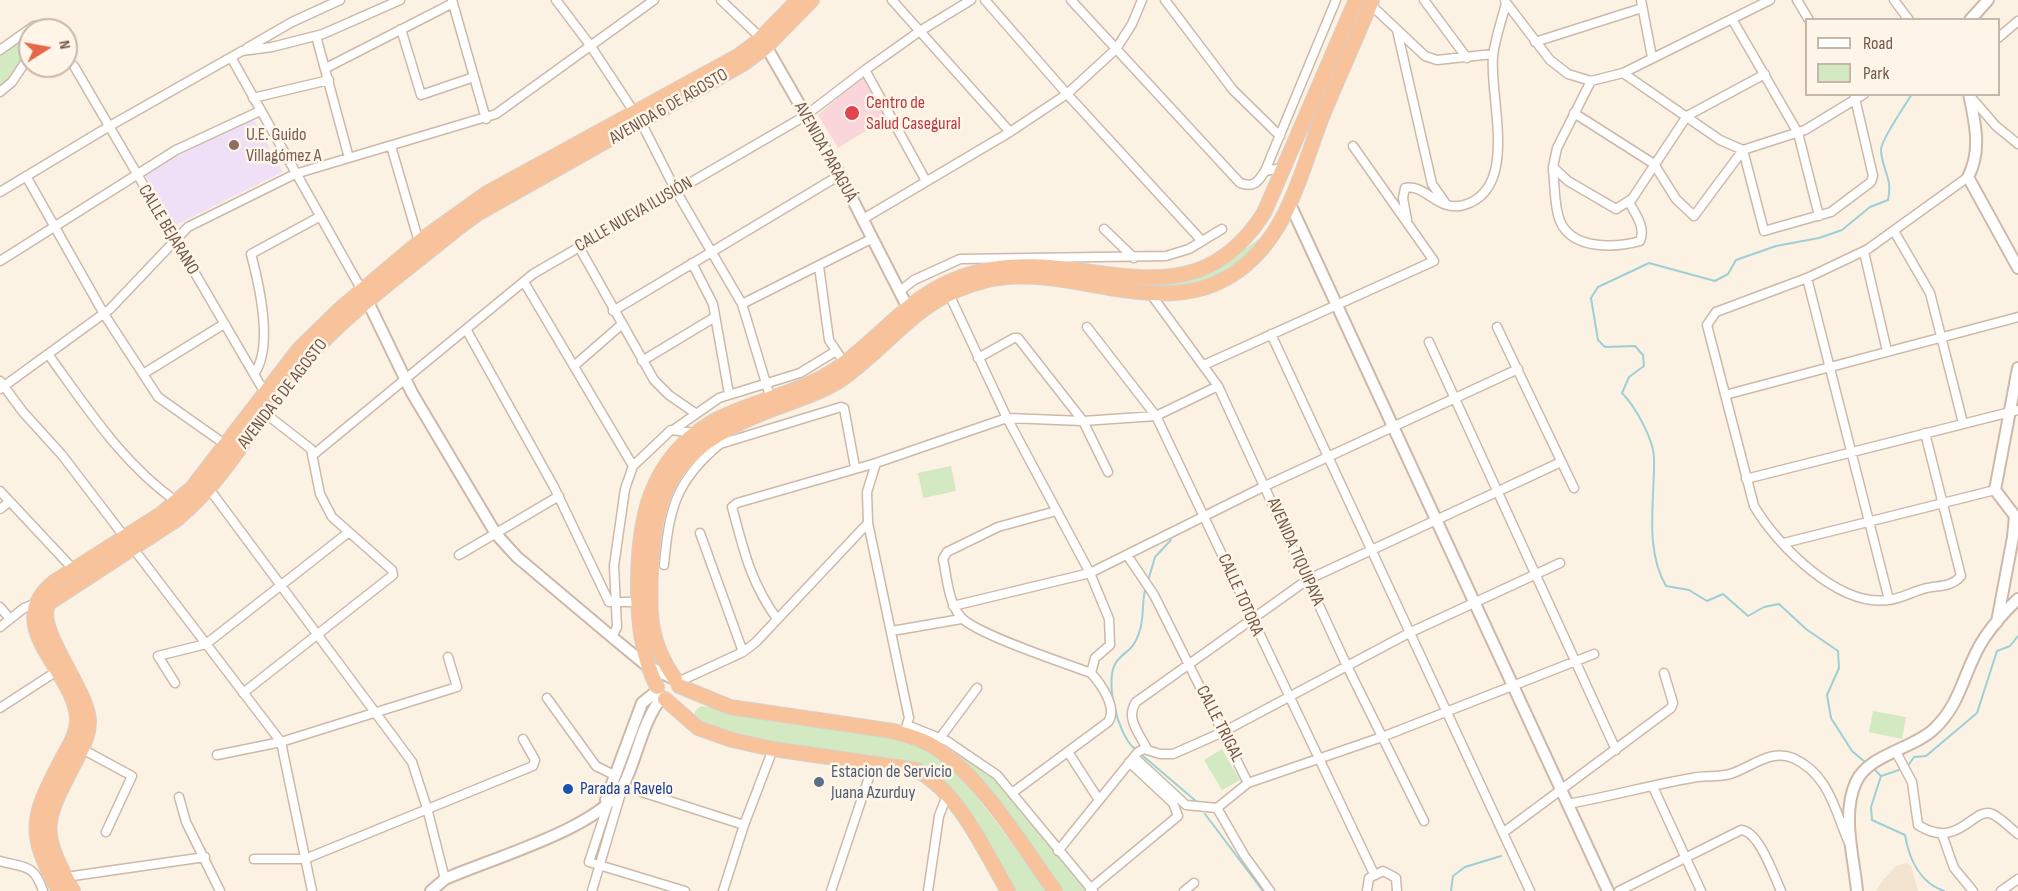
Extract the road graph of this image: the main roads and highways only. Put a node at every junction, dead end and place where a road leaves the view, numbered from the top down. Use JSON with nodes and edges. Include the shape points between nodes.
{"nodes":[{"id":1,"x":798,"y":0,"type":"edge"},
{"id":2,"x":812,"y":0,"type":"edge"},
{"id":3,"x":1356,"y":0,"type":"edge"},
{"id":4,"x":1371,"y":2,"type":"edge"},
{"id":5,"x":764,"y":43,"type":"junction"},
{"id":6,"x":1307,"y":112,"type":"junction"},
{"id":7,"x":1290,"y":204,"type":"junction"},
{"id":8,"x":1230,"y":252,"type":"junction"},
{"id":9,"x":365,"y":296,"type":"junction"},
{"id":10,"x":910,"y":311,"type":"junction"},
{"id":11,"x":772,"y":404,"type":"junction"},
{"id":12,"x":205,"y":484,"type":"junction"},
{"id":13,"x":128,"y":544,"type":"junction"},
{"id":14,"x":55,"y":590,"type":"junction"},
{"id":15,"x":36,"y":603,"type":"junction"},
{"id":16,"x":45,"y":614,"type":"junction"},
{"id":17,"x":83,"y":721,"type":"junction"},
{"id":18,"x":46,"y":806,"type":"junction"},
{"id":19,"x":59,"y":891,"type":"edge"},
{"id":20,"x":73,"y":891,"type":"edge"},
{"id":21,"x":1008,"y":891,"type":"edge"},
{"id":22,"x":1055,"y":891,"type":"edge"}],
"edges":[{"from":1,"to":5,"type":"highway","name":"AVENIDA 6 DE AGOSTO"},
{"from":2,"to":5,"type":"highway","name":"AVENIDA 6 DE AGOSTO"},
{"from":3,"to":6,"type":"highway"},
{"from":4,"to":7,"type":"highway"},
{"from":5,"to":9,"type":"highway","name":"AVENIDA 6 DE AGOSTO","via":[[743,64],[487,193]]},
{"from":6,"to":7,"type":"highway","via":[[1305,135],[1290,177]]},
{"from":6,"to":8,"type":"highway","via":[[1260,219]]},
{"from":7,"to":8,"type":"highway","via":[[1276,212],[1252,242]]},
{"from":7,"to":10,"type":"highway","via":[[1263,249],[1233,275],[1206,288],[1186,293],[1150,293],[1025,277],[992,279]]},
{"from":8,"to":10,"type":"highway","via":[[1192,273],[1166,278],[996,268],[958,278]]},
{"from":9,"to":12,"type":"highway","name":"AVENIDA 6 DE AGOSTO","via":[[307,358],[266,414]]},
{"from":9,"to":12,"type":"highway","name":"AVENIDA 6 DE AGOSTO","via":[[312,336],[226,445]]},
{"from":10,"to":11,"type":"highway","via":[[850,365]]},
{"from":11,"to":21,"type":"highway","via":[[732,413],[697,433],[669,461],[651,490],[640,531],[638,602],[646,665],[660,694],[698,728],[732,740],[917,770],[933,779],[960,811]]},
{"from":11,"to":22,"type":"highway","via":[[705,443],[674,475],[661,500],[652,536],[650,588],[657,651],[676,681],[730,708],[906,730],[939,750],[983,793]]},
{"from":12,"to":13,"type":"highway","name":"AVENIDA 6 DE AGOSTO","via":[[177,502]]},
{"from":12,"to":13,"type":"highway","name":"AVENIDA 6 DE AGOSTO","via":[[176,519]]},
{"from":13,"to":14,"type":"highway","name":"AVENIDA 6 DE AGOSTO"},
{"from":13,"to":14,"type":"highway","name":"AVENIDA 6 DE AGOSTO","via":[[74,570]]},
{"from":14,"to":15,"type":"highway","name":"AVENIDA 6 DE AGOSTO"},
{"from":14,"to":16,"type":"highway","name":"AVENIDA 6 DE AGOSTO"},
{"from":15,"to":16,"type":"highway"},
{"from":15,"to":17,"type":"highway","via":[[35,631]]},
{"from":16,"to":17,"type":"highway","via":[[48,629],[83,695]]},
{"from":17,"to":18,"type":"highway"},
{"from":17,"to":18,"type":"highway","via":[[82,749]]},
{"from":18,"to":19,"type":"highway","via":[[35,821],[36,841],[41,860]]},
{"from":18,"to":20,"type":"highway","via":[[50,844]]}]}
